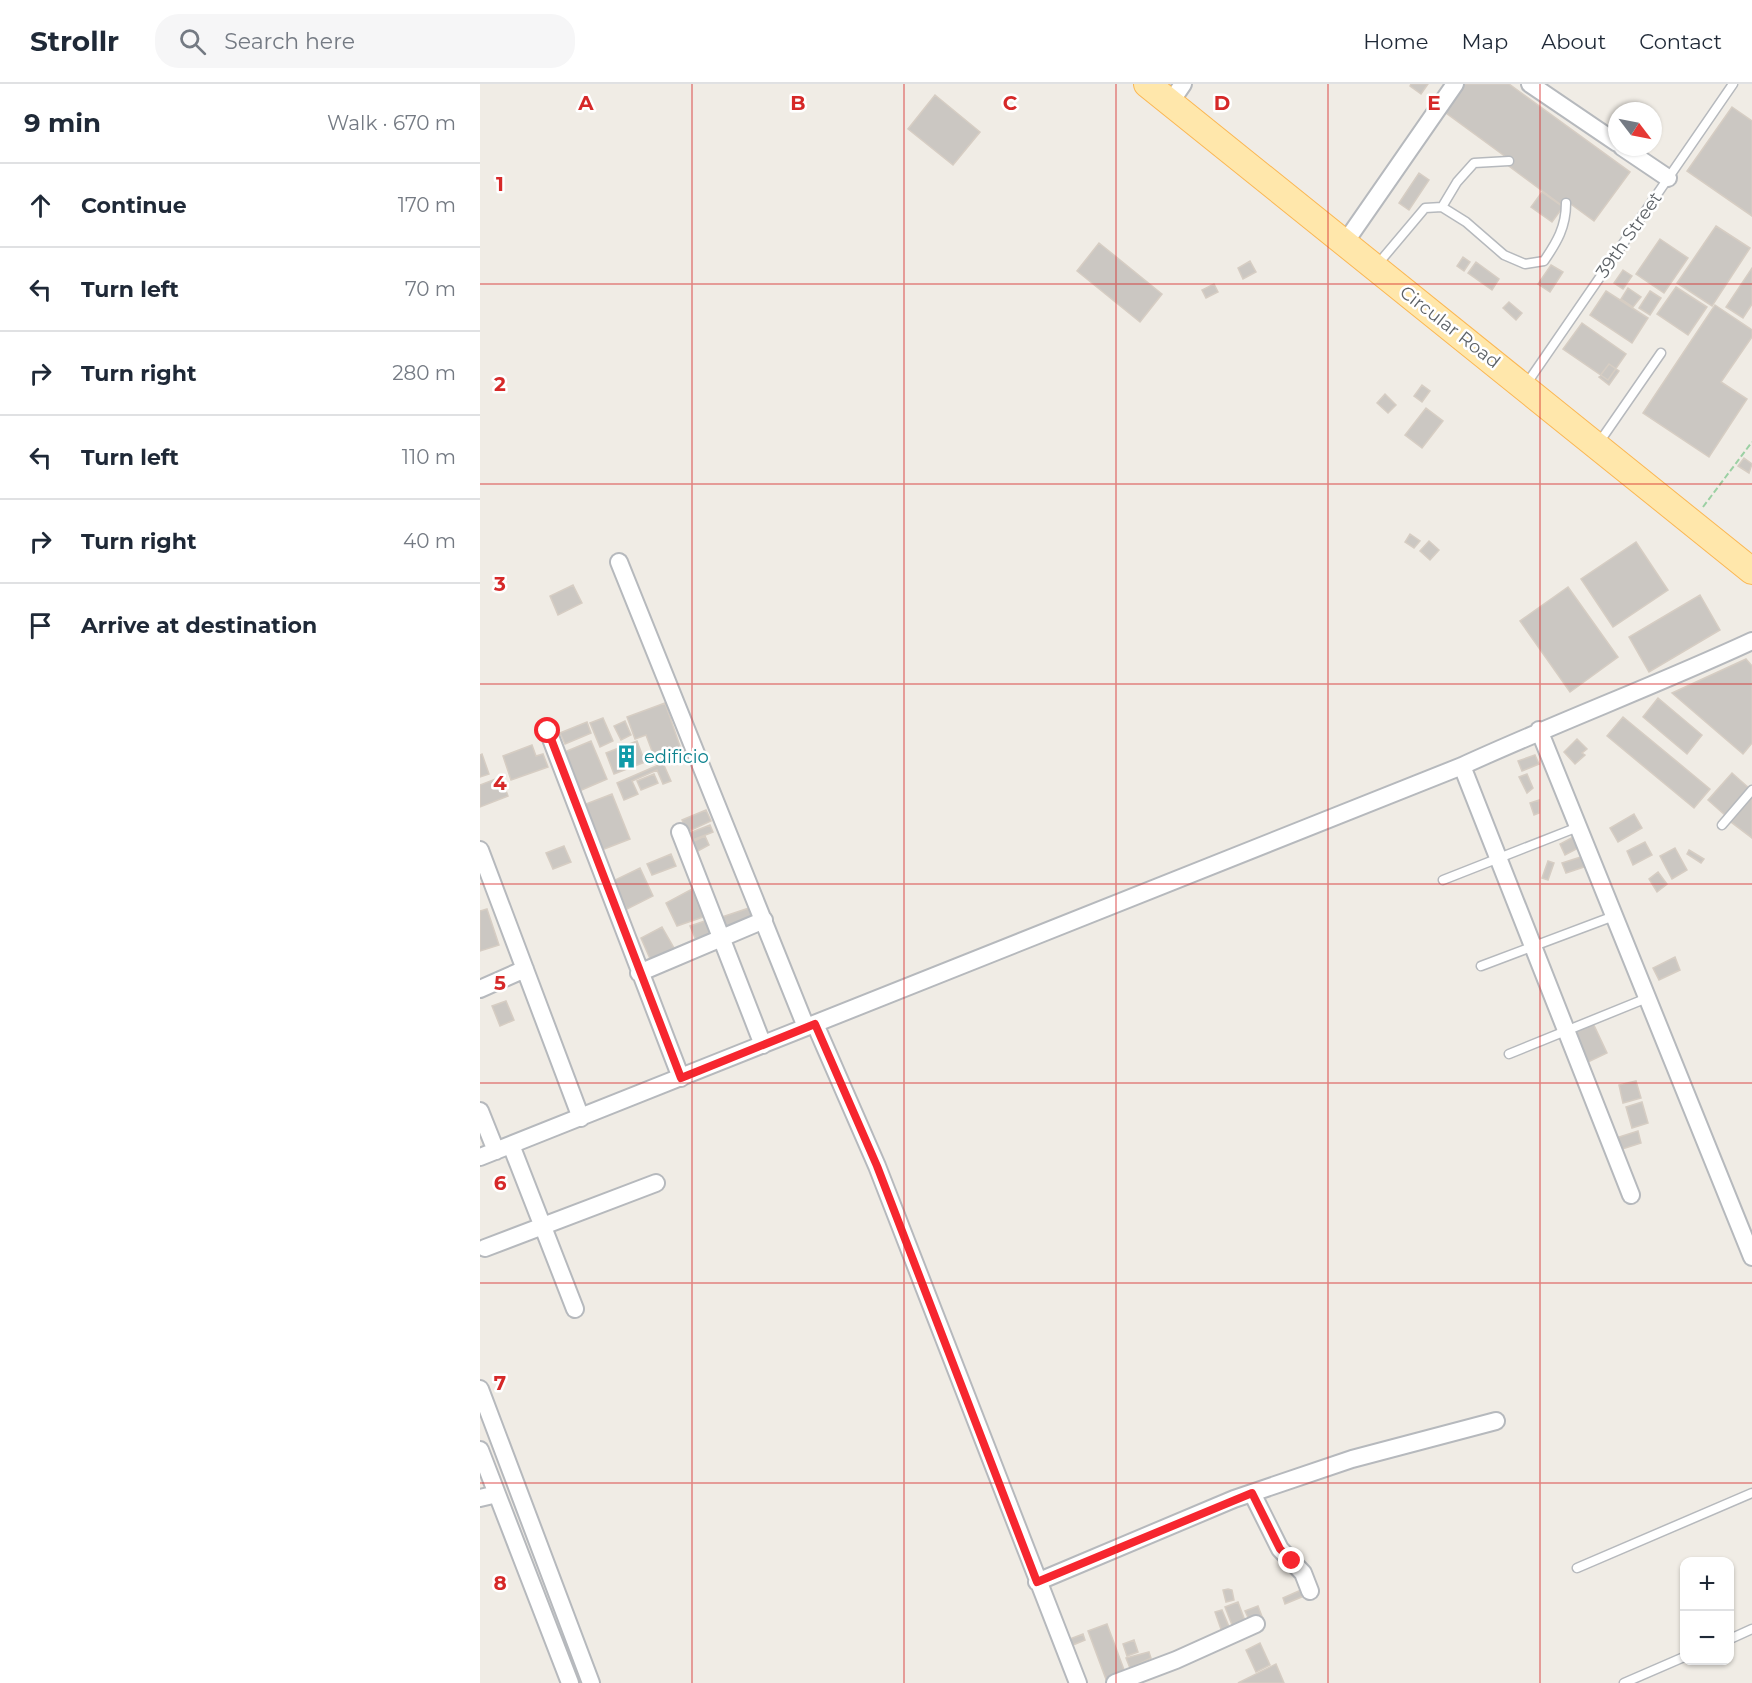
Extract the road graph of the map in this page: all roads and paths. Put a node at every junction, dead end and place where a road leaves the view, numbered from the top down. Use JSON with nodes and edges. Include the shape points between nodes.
{"nodes":[{"id":1,"x":1147,"y":84,"type":"edge"},
{"id":2,"x":1455,"y":84,"type":"edge"},
{"id":3,"x":1530,"y":84,"type":"edge"},
{"id":4,"x":1733,"y":84,"type":"edge"},
{"id":5,"x":1176,"y":93,"type":"edge"},
{"id":6,"x":1608,"y":137,"type":"edge"},
{"id":7,"x":1635,"y":156,"type":"edge"},
{"id":8,"x":1509,"y":161,"type":"dead end"},
{"id":9,"x":1668,"y":178,"type":"junction"},
{"id":10,"x":1566,"y":203,"type":"dead end"},
{"id":11,"x":1442,"y":207,"type":"junction"},
{"id":12,"x":1344,"y":244,"type":"junction"},
{"id":13,"x":1374,"y":268,"type":"junction"},
{"id":14,"x":1661,"y":352,"type":"dead end"},
{"id":15,"x":1525,"y":386,"type":"junction"},
{"id":16,"x":1752,"y":442,"type":"edge"},
{"id":17,"x":1598,"y":444,"type":"junction"},
{"id":18,"x":1692,"y":521,"type":"junction"},
{"id":19,"x":619,"y":562,"type":"dead end"},
{"id":20,"x":1752,"y":571,"type":"edge"},
{"id":21,"x":1752,"y":641,"type":"edge"},
{"id":22,"x":1539,"y":730,"type":"junction"},
{"id":23,"x":548,"y":731,"type":"dead end"},
{"id":24,"x":1462,"y":766,"type":"junction"},
{"id":25,"x":1752,"y":790,"type":"edge"},
{"id":26,"x":1722,"y":825,"type":"dead end"},
{"id":27,"x":1578,"y":827,"type":"junction"},
{"id":28,"x":680,"y":832,"type":"dead end"},
{"id":29,"x":480,"y":850,"type":"edge"},
{"id":30,"x":1498,"y":858,"type":"junction"},
{"id":31,"x":1443,"y":880,"type":"dead end"},
{"id":32,"x":1614,"y":916,"type":"junction"},
{"id":33,"x":764,"y":920,"type":"junction"},
{"id":34,"x":721,"y":938,"type":"junction"},
{"id":35,"x":1533,"y":945,"type":"junction"},
{"id":36,"x":1481,"y":966,"type":"dead end"},
{"id":37,"x":525,"y":969,"type":"junction"},
{"id":38,"x":639,"y":973,"type":"junction"},
{"id":39,"x":480,"y":989,"type":"edge"},
{"id":40,"x":1647,"y":998,"type":"junction"},
{"id":41,"x":811,"y":1025,"type":"junction"},
{"id":42,"x":1566,"y":1029,"type":"junction"},
{"id":43,"x":763,"y":1045,"type":"junction"},
{"id":44,"x":1509,"y":1054,"type":"dead end"},
{"id":45,"x":681,"y":1078,"type":"junction"},
{"id":46,"x":480,"y":1112,"type":"edge"},
{"id":47,"x":581,"y":1118,"type":"junction"},
{"id":48,"x":496,"y":1151,"type":"edge"},
{"id":49,"x":656,"y":1183,"type":"dead end"},
{"id":50,"x":1631,"y":1195,"type":"dead end"},
{"id":51,"x":543,"y":1226,"type":"junction"},
{"id":52,"x":485,"y":1248,"type":"dead end"},
{"id":53,"x":1752,"y":1257,"type":"edge"},
{"id":54,"x":575,"y":1309,"type":"dead end"},
{"id":55,"x":480,"y":1389,"type":"edge"},
{"id":56,"x":1496,"y":1421,"type":"dead end"},
{"id":57,"x":482,"y":1458,"type":"edge"},
{"id":58,"x":1752,"y":1492,"type":"edge"},
{"id":59,"x":1252,"y":1493,"type":"junction"},
{"id":60,"x":497,"y":1494,"type":"junction"},
{"id":61,"x":480,"y":1498,"type":"edge"},
{"id":62,"x":1577,"y":1568,"type":"dead end"},
{"id":63,"x":1037,"y":1582,"type":"junction"},
{"id":64,"x":1310,"y":1591,"type":"dead end"},
{"id":65,"x":1256,"y":1624,"type":"dead end"},
{"id":66,"x":1752,"y":1629,"type":"edge"},
{"id":67,"x":1734,"y":1637,"type":"edge"},
{"id":68,"x":1680,"y":1659,"type":"edge"},
{"id":69,"x":570,"y":1683,"type":"edge"},
{"id":70,"x":591,"y":1683,"type":"edge"},
{"id":71,"x":1078,"y":1683,"type":"edge"},
{"id":72,"x":1115,"y":1683,"type":"edge"},
{"id":73,"x":1624,"y":1683,"type":"edge"}],
"edges":[{"from":1,"to":5,"type":"main road","name":"Circular Road"},
{"from":2,"to":12,"type":"street"},
{"from":3,"to":6,"type":"street"},
{"from":4,"to":9,"type":"lane","name":"39th Street"},
{"from":5,"to":12,"type":"main road","name":"Circular Road"},
{"from":7,"to":9,"type":"street"},
{"from":8,"to":11,"type":"lane","via":[[1474,163]]},
{"from":9,"to":15,"type":"lane","name":"39th Street"},
{"from":10,"to":11,"type":"lane","via":[[1566,220],[1553,248],[1544,261],[1525,264],[1504,255]]},
{"from":11,"to":13,"type":"lane","via":[[1425,208]]},
{"from":12,"to":13,"type":"main road","name":"Circular Road"},
{"from":13,"to":15,"type":"main road","name":"Circular Road"},
{"from":14,"to":17,"type":"lane"},
{"from":15,"to":17,"type":"main road","name":"Circular Road"},
{"from":16,"to":18,"type":"path"},
{"from":17,"to":18,"type":"main road","name":"Circular Road"},
{"from":18,"to":20,"type":"main road","name":"Circular Road"},
{"from":19,"to":33,"type":"street"},
{"from":21,"to":22,"type":"street"},
{"from":22,"to":24,"type":"street"},
{"from":22,"to":27,"type":"street"},
{"from":23,"to":38,"type":"street"},
{"from":24,"to":30,"type":"street"},
{"from":24,"to":41,"type":"street"},
{"from":25,"to":26,"type":"lane"},
{"from":27,"to":30,"type":"lane"},
{"from":27,"to":32,"type":"street"},
{"from":28,"to":34,"type":"street"},
{"from":29,"to":37,"type":"street"},
{"from":30,"to":31,"type":"lane"},
{"from":30,"to":35,"type":"street"},
{"from":32,"to":35,"type":"lane"},
{"from":32,"to":40,"type":"street"},
{"from":33,"to":34,"type":"street"},
{"from":33,"to":41,"type":"street"},
{"from":34,"to":38,"type":"street"},
{"from":34,"to":43,"type":"street"},
{"from":35,"to":36,"type":"lane"},
{"from":35,"to":42,"type":"street"},
{"from":37,"to":39,"type":"street"},
{"from":37,"to":47,"type":"street"},
{"from":38,"to":45,"type":"street"},
{"from":40,"to":42,"type":"lane"},
{"from":40,"to":53,"type":"street"},
{"from":41,"to":43,"type":"street"},
{"from":41,"to":63,"type":"street","via":[[894,1208]]},
{"from":42,"to":44,"type":"lane"},
{"from":42,"to":50,"type":"street"},
{"from":43,"to":45,"type":"street"},
{"from":45,"to":47,"type":"street"},
{"from":46,"to":48,"type":"street"},
{"from":47,"to":48,"type":"street"},
{"from":48,"to":51,"type":"street"},
{"from":49,"to":51,"type":"street"},
{"from":51,"to":52,"type":"street"},
{"from":51,"to":54,"type":"street"},
{"from":55,"to":70,"type":"street"},
{"from":56,"to":59,"type":"street","via":[[1352,1459]]},
{"from":57,"to":60,"type":"street"},
{"from":58,"to":62,"type":"lane"},
{"from":59,"to":63,"type":"street"},
{"from":59,"to":64,"type":"street","via":[[1280,1549],[1303,1573]]},
{"from":60,"to":61,"type":"street"},
{"from":60,"to":69,"type":"street"},
{"from":63,"to":71,"type":"street"},
{"from":65,"to":72,"type":"street"},
{"from":66,"to":67,"type":"lane"},
{"from":68,"to":73,"type":"lane"}]}
